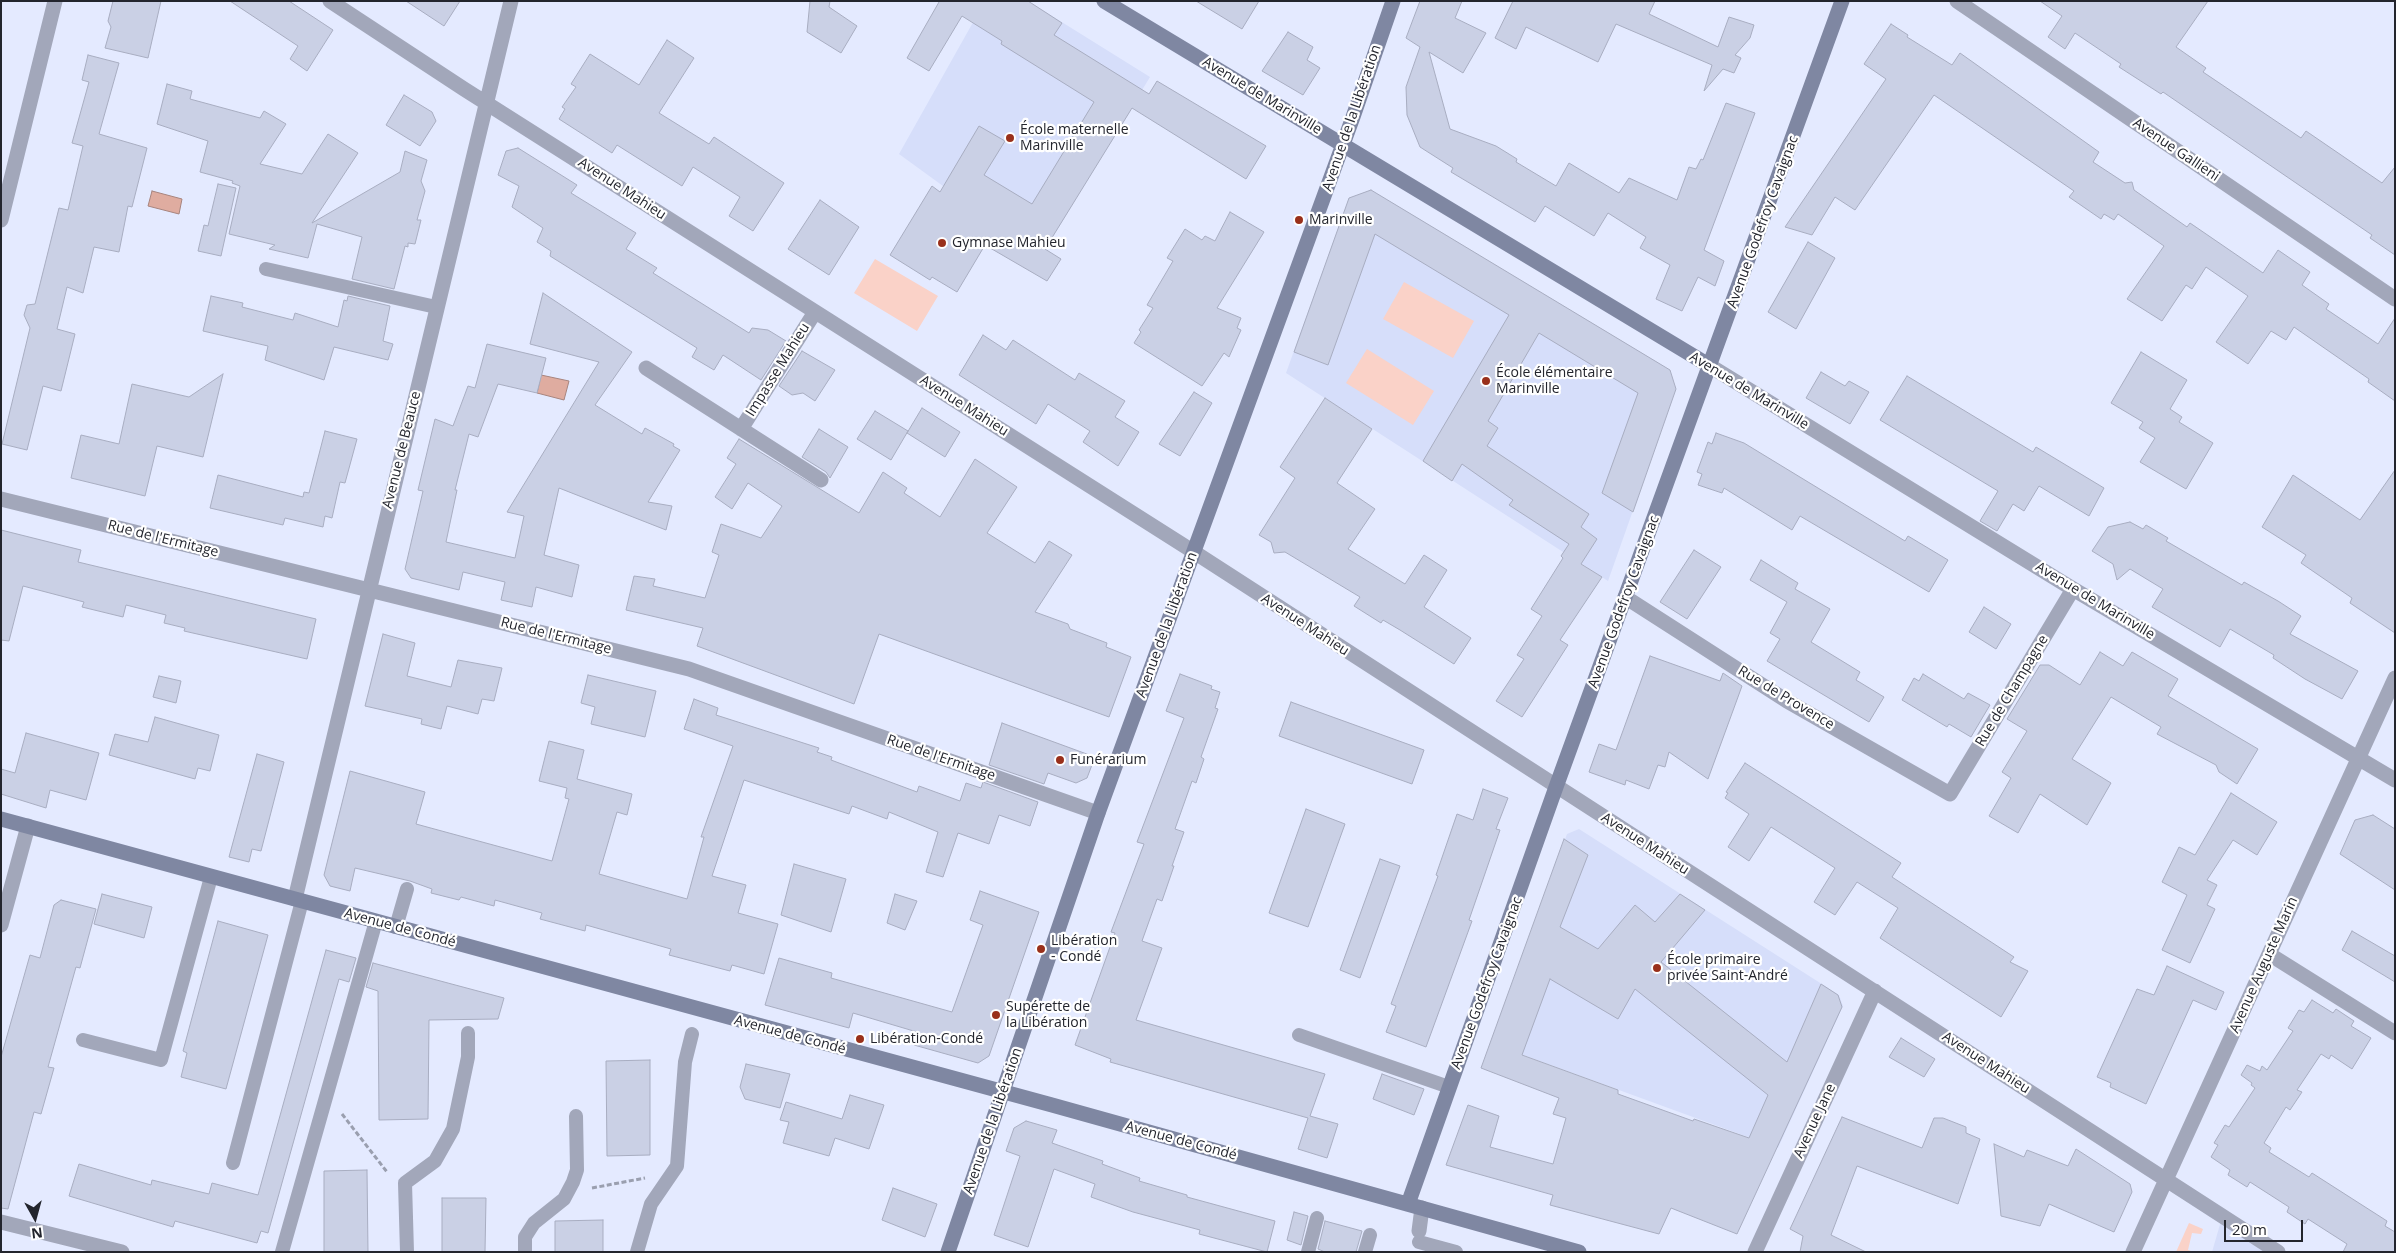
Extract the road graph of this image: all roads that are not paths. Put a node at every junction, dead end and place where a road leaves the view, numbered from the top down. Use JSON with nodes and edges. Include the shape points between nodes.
{"nodes":[{"id":1,"x":55,"y":1,"type":"edge"},
{"id":2,"x":330,"y":1,"type":"edge"},
{"id":3,"x":511,"y":1,"type":"edge"},
{"id":4,"x":1104,"y":1,"type":"edge"},
{"id":5,"x":1392,"y":1,"type":"edge"},
{"id":6,"x":1842,"y":1,"type":"edge"},
{"id":7,"x":1957,"y":1,"type":"edge"},
{"id":8,"x":486,"y":102,"type":"junction"},
{"id":9,"x":1343,"y":144,"type":"junction"},
{"id":10,"x":1,"y":220,"type":"edge"},
{"id":11,"x":266,"y":270,"type":"dead end"},
{"id":12,"x":2395,"y":299,"type":"edge"},
{"id":13,"x":436,"y":307,"type":"junction"},
{"id":14,"x":815,"y":312,"type":"junction"},
{"id":15,"x":1710,"y":366,"type":"junction"},
{"id":16,"x":646,"y":368,"type":"dead end"},
{"id":17,"x":741,"y":429,"type":"junction"},
{"id":18,"x":821,"y":480,"type":"dead end"},
{"id":19,"x":1,"y":499,"type":"edge"},
{"id":20,"x":1194,"y":552,"type":"junction"},
{"id":21,"x":368,"y":589,"type":"junction"},
{"id":22,"x":2074,"y":589,"type":"junction"},
{"id":23,"x":1625,"y":596,"type":"junction"},
{"id":24,"x":2395,"y":678,"type":"edge"},
{"id":25,"x":2358,"y":758,"type":"junction"},
{"id":26,"x":2395,"y":780,"type":"edge"},
{"id":27,"x":1556,"y":787,"type":"junction"},
{"id":28,"x":1950,"y":794,"type":"joint"},
{"id":29,"x":1098,"y":813,"type":"junction"},
{"id":30,"x":1,"y":819,"type":"edge"},
{"id":31,"x":28,"y":826,"type":"junction"},
{"id":32,"x":211,"y":877,"type":"junction"},
{"id":33,"x":407,"y":889,"type":"dead end"},
{"id":34,"x":298,"y":900,"type":"junction"},
{"id":35,"x":376,"y":921,"type":"junction"},
{"id":36,"x":1,"y":925,"type":"edge"},
{"id":37,"x":396,"y":927,"type":"junction"},
{"id":38,"x":2269,"y":954,"type":"junction"},
{"id":39,"x":1875,"y":990,"type":"junction"},
{"id":40,"x":2395,"y":1032,"type":"edge"},
{"id":41,"x":468,"y":1033,"type":"dead end"},
{"id":42,"x":692,"y":1034,"type":"dead end"},
{"id":43,"x":1299,"y":1036,"type":"dead end"},
{"id":44,"x":83,"y":1040,"type":"dead end"},
{"id":45,"x":1449,"y":1087,"type":"junction"},
{"id":46,"x":1002,"y":1093,"type":"junction"},
{"id":47,"x":576,"y":1116,"type":"dead end"},
{"id":48,"x":233,"y":1163,"type":"dead end"},
{"id":49,"x":2166,"y":1180,"type":"junction"},
{"id":50,"x":1415,"y":1206,"type":"junction"},
{"id":51,"x":1317,"y":1218,"type":"dead end"},
{"id":52,"x":1,"y":1222,"type":"edge"},
{"id":53,"x":1370,"y":1235,"type":"dead end"},
{"id":54,"x":1419,"y":1241,"type":"edge"},
{"id":55,"x":122,"y":1252,"type":"edge"},
{"id":56,"x":282,"y":1252,"type":"edge"},
{"id":57,"x":406,"y":1252,"type":"edge"},
{"id":58,"x":525,"y":1252,"type":"edge"},
{"id":59,"x":637,"y":1252,"type":"edge"},
{"id":60,"x":948,"y":1252,"type":"edge"},
{"id":61,"x":1308,"y":1252,"type":"edge"},
{"id":62,"x":1365,"y":1252,"type":"edge"},
{"id":63,"x":1456,"y":1252,"type":"edge"},
{"id":64,"x":1579,"y":1252,"type":"edge"},
{"id":65,"x":1755,"y":1252,"type":"edge"},
{"id":66,"x":2132,"y":1252,"type":"edge"},
{"id":67,"x":2278,"y":1252,"type":"edge"}],
"edges":[{"from":1,"to":10,"type":"street"},
{"from":2,"to":8,"type":"street","name":"Avenue Mahieu"},
{"from":3,"to":8,"type":"street","name":"Avenue de Beauce"},
{"from":4,"to":9,"type":"main road","name":"Avenue de Marinville"},
{"from":5,"to":9,"type":"main road","name":"Avenue de la Libération"},
{"from":6,"to":15,"type":"main road","name":"Avenue Godefroy Cavaignac"},
{"from":7,"to":12,"type":"street","name":"Avenue Gallieni"},
{"from":8,"to":13,"type":"street","name":"Avenue de Beauce"},
{"from":8,"to":14,"type":"street","name":"Avenue Mahieu"},
{"from":9,"to":15,"type":"main road","name":"Avenue de Marinville"},
{"from":9,"to":20,"type":"main road","name":"Avenue de la Libération"},
{"from":11,"to":13,"type":"lane"},
{"from":13,"to":21,"type":"street","name":"Avenue de Beauce"},
{"from":14,"to":17,"type":"street","name":"Impasse Mahieu"},
{"from":14,"to":20,"type":"street","name":"Avenue Mahieu"},
{"from":15,"to":22,"type":"street","name":"Avenue de Marinville"},
{"from":15,"to":23,"type":"main road","name":"Avenue Godefroy Cavaignac"},
{"from":16,"to":17,"type":"street","name":"Impasse Mahieu"},
{"from":17,"to":18,"type":"street","name":"Impasse Mahieu"},
{"from":19,"to":21,"type":"street","name":"Rue de l'Ermitage"},
{"from":20,"to":27,"type":"street","name":"Avenue Mahieu"},
{"from":20,"to":29,"type":"main road","name":"Avenue de la Libération"},
{"from":21,"to":29,"type":"street","name":"Rue de l'Ermitage","via":[[689,669]]},
{"from":21,"to":34,"type":"street","name":"Avenue de Beauce"},
{"from":22,"to":25,"type":"street","name":"Avenue de Marinville"},
{"from":22,"to":28,"type":"street","name":"Rue de Champagne"},
{"from":23,"to":27,"type":"main road","name":"Avenue Godefroy Cavaignac"},
{"from":23,"to":28,"type":"street","name":"Rue de Provence","via":[[1787,700]]},
{"from":24,"to":25,"type":"street","name":"Avenue Auguste Marin"},
{"from":25,"to":26,"type":"street","name":"Avenue de Marinville"},
{"from":25,"to":38,"type":"street","name":"Avenue Auguste Marin"},
{"from":27,"to":39,"type":"street","name":"Avenue Mahieu"},
{"from":27,"to":45,"type":"main road","name":"Avenue Godefroy Cavaignac"},
{"from":29,"to":46,"type":"main road","name":"Avenue de la Libération"},
{"from":30,"to":31,"type":"main road","name":"Avenue de Condé"},
{"from":31,"to":32,"type":"main road","name":"Avenue de Condé"},
{"from":31,"to":36,"type":"street"},
{"from":32,"to":34,"type":"main road","name":"Avenue de Condé"},
{"from":32,"to":44,"type":"lane","via":[[161,1060]]},
{"from":33,"to":37,"type":"lane"},
{"from":34,"to":35,"type":"main road","name":"Avenue de Condé"},
{"from":34,"to":48,"type":"lane"},
{"from":35,"to":37,"type":"main road","name":"Avenue de Condé"},
{"from":35,"to":56,"type":"lane"},
{"from":37,"to":46,"type":"main road","name":"Avenue de Condé"},
{"from":38,"to":40,"type":"street"},
{"from":38,"to":49,"type":"street","name":"Avenue Auguste Marin"},
{"from":39,"to":49,"type":"street","name":"Avenue Mahieu"},
{"from":39,"to":65,"type":"street","name":"Avenue Jane"},
{"from":41,"to":57,"type":"lane","via":[[468,1057],[454,1130],[435,1161],[405,1183]]},
{"from":42,"to":59,"type":"lane","via":[[685,1062],[677,1166],[651,1204]]},
{"from":43,"to":45,"type":"lane"},
{"from":45,"to":50,"type":"main road","name":"Avenue Godefroy Cavaignac"},
{"from":46,"to":50,"type":"main road","name":"Avenue de Condé"},
{"from":46,"to":60,"type":"main road","name":"Avenue de la Libération"},
{"from":47,"to":58,"type":"lane","via":[[577,1170],[564,1199],[534,1223],[525,1237]]},
{"from":49,"to":66,"type":"street","name":"Avenue Auguste Marin"},
{"from":49,"to":67,"type":"street","name":"Avenue Mahieu"},
{"from":50,"to":54,"type":"street"},
{"from":50,"to":64,"type":"main road","name":"Avenue de Condé"},
{"from":51,"to":61,"type":"lane"},
{"from":52,"to":55,"type":"street"},
{"from":53,"to":62,"type":"lane"},
{"from":54,"to":63,"type":"lane"}]}
